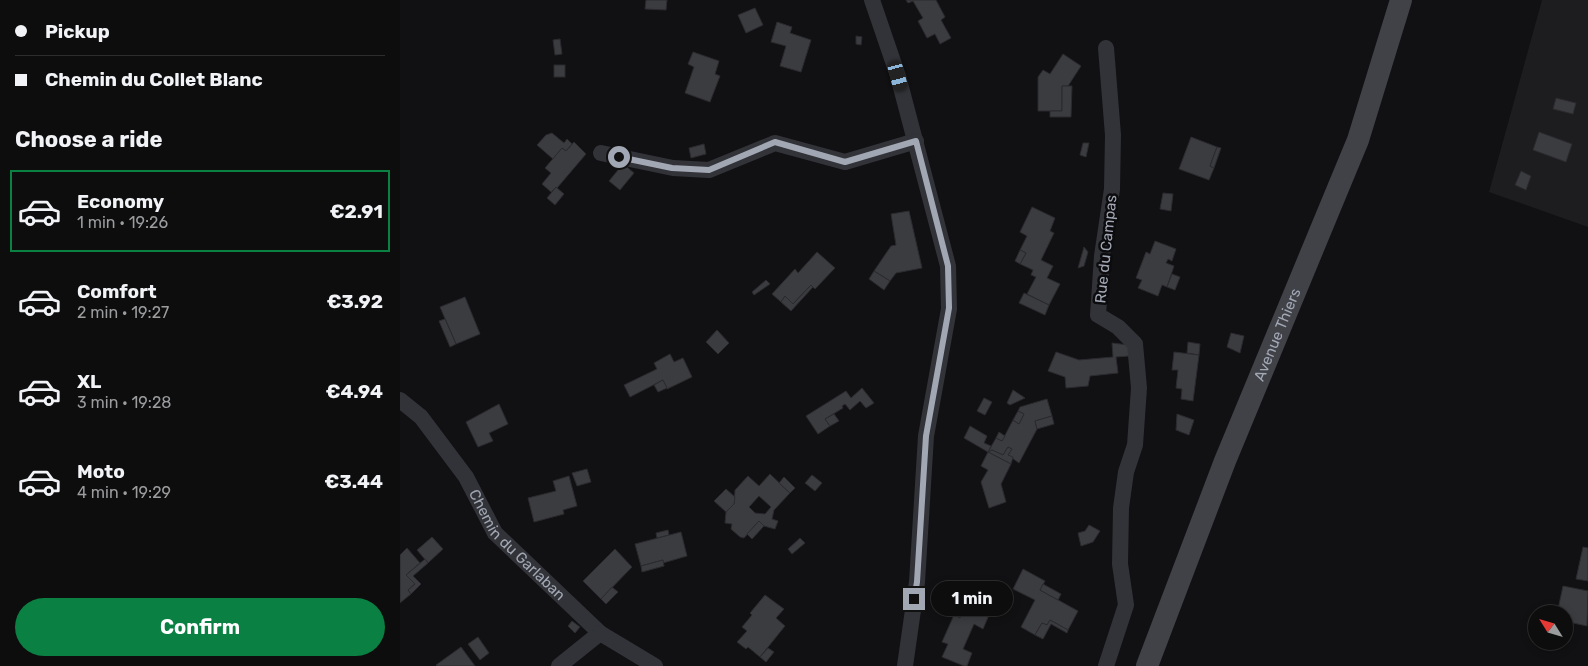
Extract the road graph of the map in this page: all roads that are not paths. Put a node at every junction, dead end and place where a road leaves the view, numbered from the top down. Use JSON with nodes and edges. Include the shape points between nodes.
{"nodes":[{"id":1,"x":872,"y":0,"type":"edge"},
{"id":2,"x":1401,"y":0,"type":"edge"},
{"id":3,"x":1106,"y":48,"type":"dead end"},
{"id":4,"x":916,"y":141,"type":"junction"},
{"id":5,"x":601,"y":153,"type":"dead end"},
{"id":6,"x":400,"y":400,"type":"edge"},
{"id":7,"x":600,"y":633,"type":"junction"},
{"id":8,"x":559,"y":666,"type":"edge"},
{"id":9,"x":655,"y":666,"type":"edge"},
{"id":10,"x":904,"y":666,"type":"edge"},
{"id":11,"x":1106,"y":666,"type":"edge"},
{"id":12,"x":1146,"y":666,"type":"edge"}],
"edges":[{"from":1,"to":4,"type":"street"},
{"from":2,"to":12,"type":"main road","name":"Avenue Thiers","via":[[1358,140],[1225,461]]},
{"from":3,"to":11,"type":"street","name":"Rue du Campas","via":[[1113,135],[1112,190],[1102,256],[1098,315],[1118,326],[1135,344],[1139,388],[1135,445],[1126,472],[1122,508],[1120,564],[1126,605]]},
{"from":4,"to":5,"type":"street","via":[[845,162],[775,142],[709,170],[672,168]]},
{"from":4,"to":10,"type":"street","via":[[948,266],[949,308],[926,436],[917,582]]},
{"from":6,"to":7,"type":"street","name":"Chemin du Garlaban","via":[[421,417],[466,477],[495,533]]},
{"from":7,"to":8,"type":"street"},
{"from":7,"to":9,"type":"street","name":"Chemin du Garlaban"}]}
